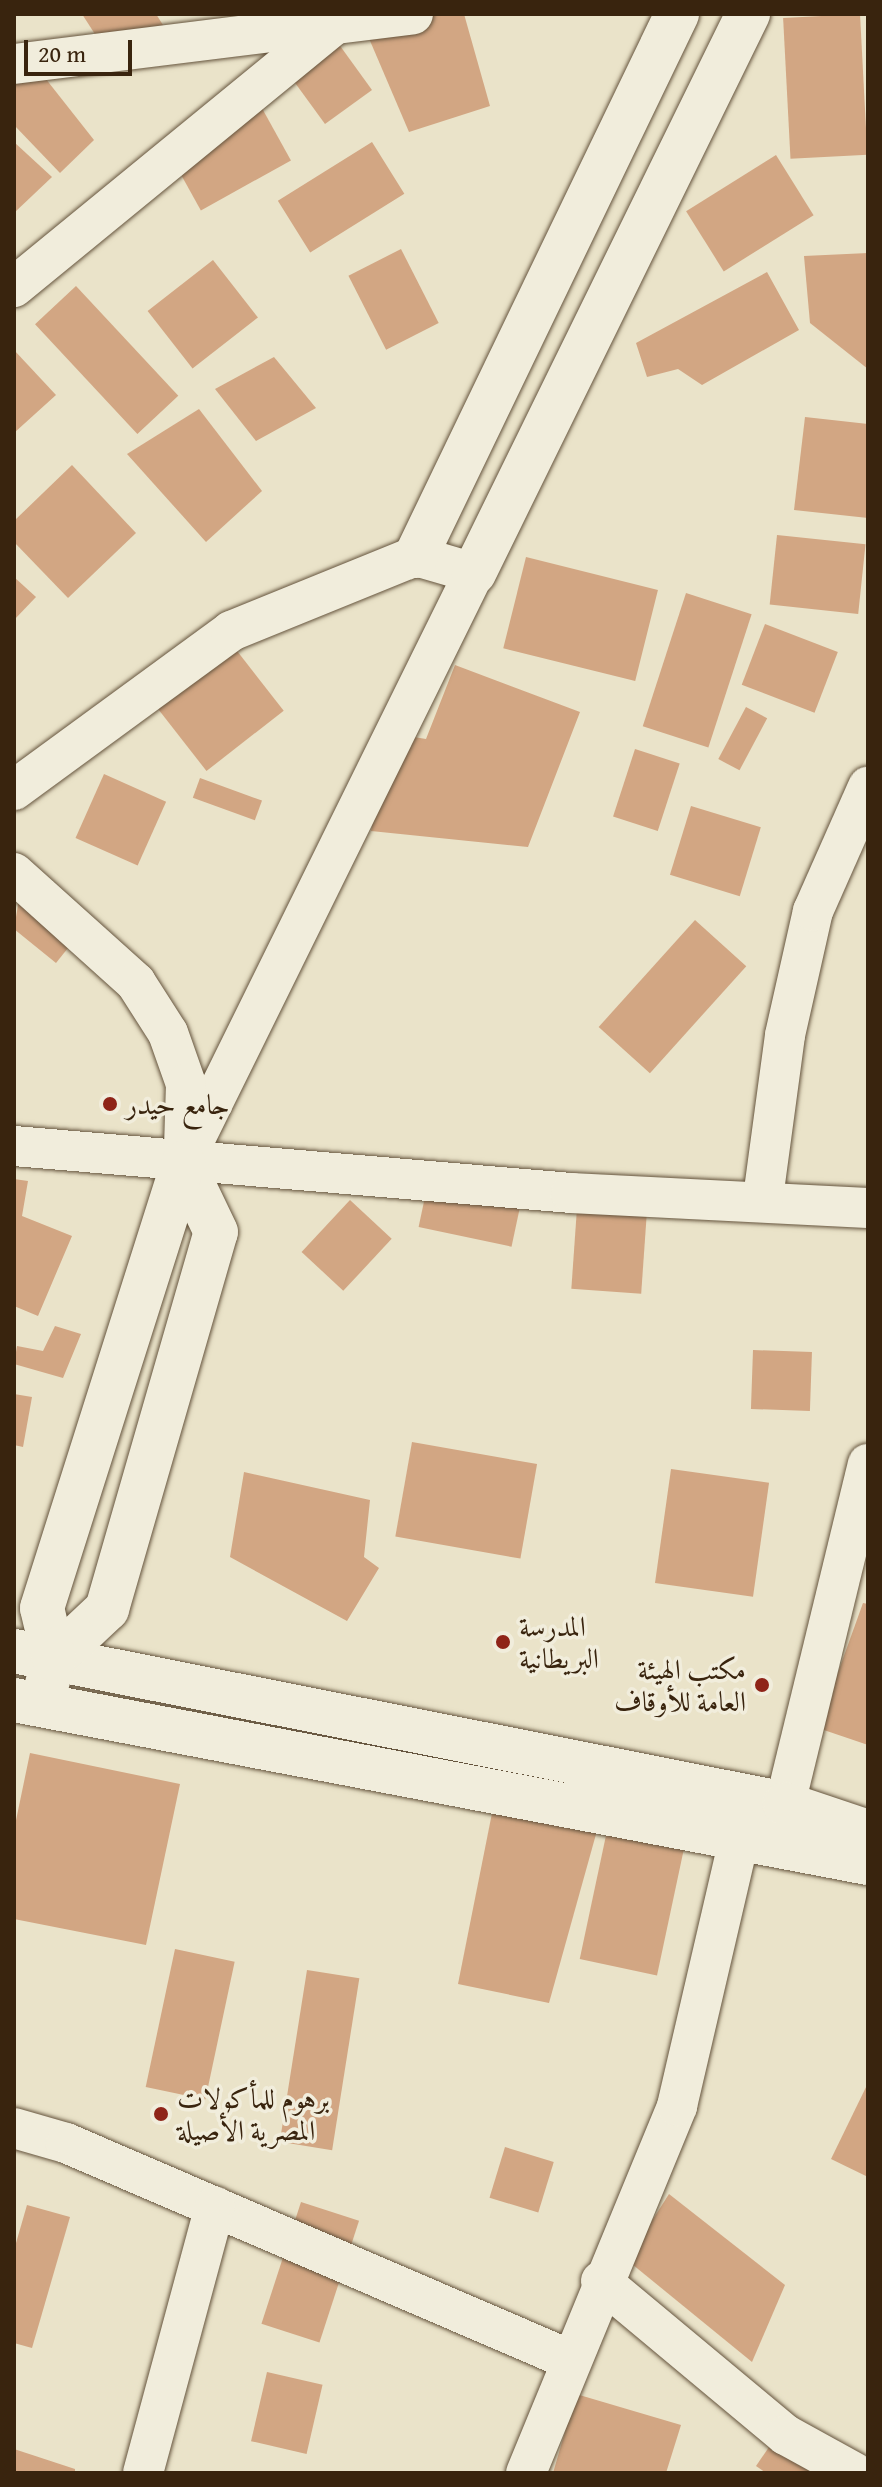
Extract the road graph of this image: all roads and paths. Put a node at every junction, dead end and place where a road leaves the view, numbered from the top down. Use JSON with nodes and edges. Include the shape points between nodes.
{"nodes":[{"id":1,"x":413,"y":14,"type":"edge"},
{"id":2,"x":677,"y":14,"type":"edge"},
{"id":3,"x":748,"y":14,"type":"edge"},
{"id":4,"x":340,"y":20,"type":"junction"},
{"id":5,"x":14,"y":64,"type":"edge"},
{"id":6,"x":14,"y":287,"type":"edge"},
{"id":7,"x":416,"y":556,"type":"junction"},
{"id":8,"x":474,"y":573,"type":"junction"},
{"id":9,"x":868,"y":787,"type":"edge"},
{"id":10,"x":14,"y":790,"type":"edge"},
{"id":11,"x":14,"y":873,"type":"edge"},
{"id":12,"x":21,"y":1155,"type":"edge"},
{"id":13,"x":183,"y":1163,"type":"junction"},
{"id":14,"x":763,"y":1198,"type":"junction"},
{"id":15,"x":868,"y":1208,"type":"edge"},
{"id":16,"x":868,"y":1464,"type":"edge"},
{"id":17,"x":34,"y":1655,"type":"edge"},
{"id":18,"x":28,"y":1702,"type":"edge"},
{"id":19,"x":785,"y":1804,"type":"junction"},
{"id":20,"x":868,"y":1832,"type":"edge"},
{"id":21,"x":739,"y":1840,"type":"junction"},
{"id":22,"x":868,"y":1863,"type":"edge"},
{"id":23,"x":14,"y":2128,"type":"edge"},
{"id":24,"x":215,"y":2207,"type":"junction"},
{"id":25,"x":601,"y":2281,"type":"junction"},
{"id":26,"x":568,"y":2359,"type":"junction"},
{"id":27,"x":143,"y":2473,"type":"edge"},
{"id":28,"x":526,"y":2473,"type":"edge"},
{"id":29,"x":855,"y":2473,"type":"edge"}],
"edges":[{"from":1,"to":4,"type":"street"},
{"from":2,"to":7,"type":"street"},
{"from":3,"to":8,"type":"street"},
{"from":4,"to":5,"type":"street"},
{"from":4,"to":6,"type":"street"},
{"from":7,"to":8,"type":"street"},
{"from":7,"to":10,"type":"street","via":[[231,631]]},
{"from":8,"to":13,"type":"street"},
{"from":9,"to":14,"type":"street","via":[[813,911],[785,1035]]},
{"from":11,"to":13,"type":"street","via":[[136,983],[168,1033],[186,1084]]},
{"from":12,"to":13,"type":"street"},
{"from":13,"to":14,"type":"street","via":[[571,1193]]},
{"from":13,"to":17,"type":"street","via":[[42,1608]]},
{"from":13,"to":17,"type":"street","via":[[216,1232],[107,1609]]},
{"from":14,"to":15,"type":"street"},
{"from":16,"to":19,"type":"street"},
{"from":17,"to":18,"type":"street"},
{"from":17,"to":19,"type":"street"},
{"from":18,"to":21,"type":"street"},
{"from":19,"to":20,"type":"street"},
{"from":21,"to":22,"type":"street","via":[[840,1852]]},
{"from":21,"to":25,"type":"street","via":[[677,2106]]},
{"from":23,"to":24,"type":"street"},
{"from":24,"to":26,"type":"street"},
{"from":24,"to":27,"type":"street"},
{"from":25,"to":26,"type":"street"},
{"from":25,"to":29,"type":"street","via":[[786,2435]]},
{"from":26,"to":28,"type":"street"}]}
